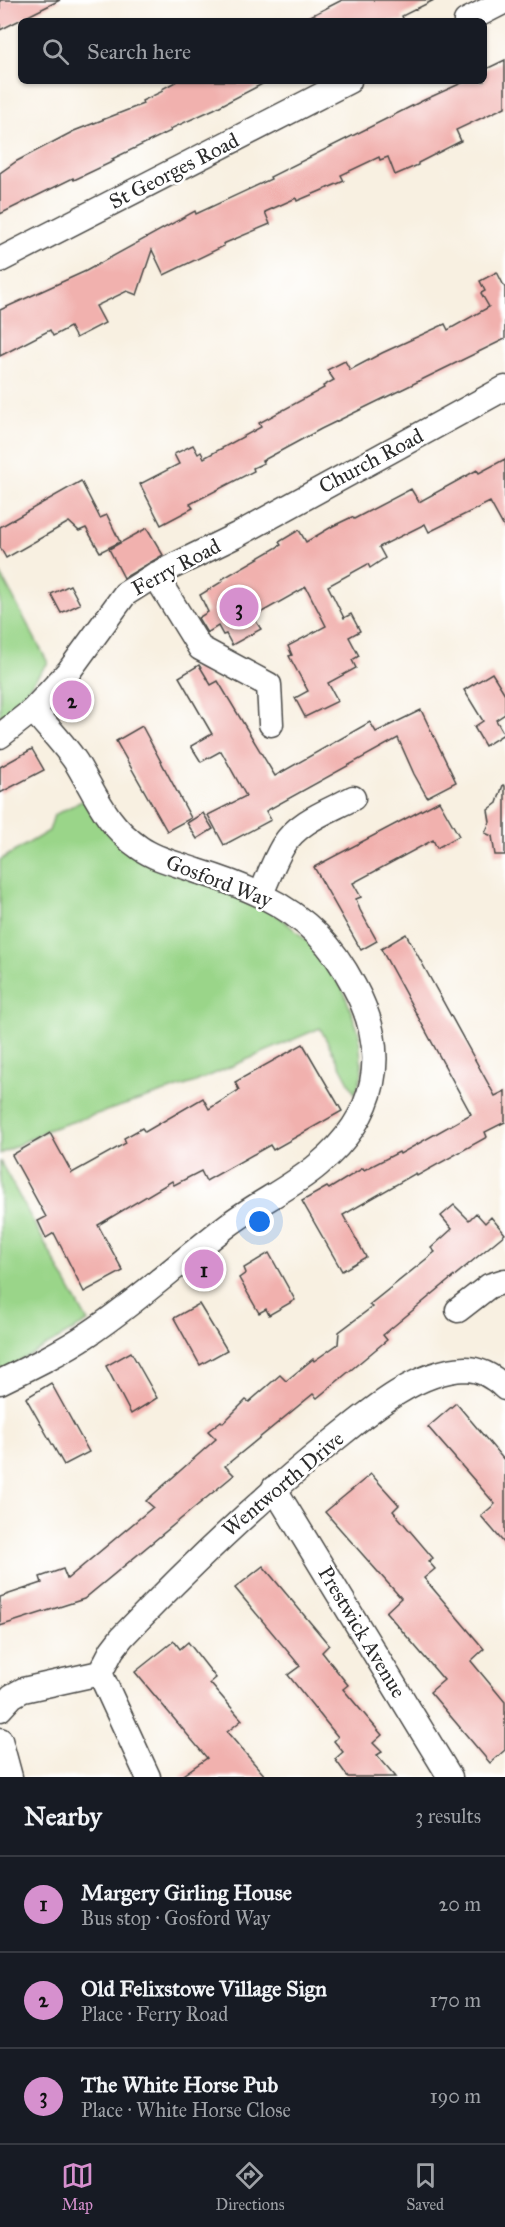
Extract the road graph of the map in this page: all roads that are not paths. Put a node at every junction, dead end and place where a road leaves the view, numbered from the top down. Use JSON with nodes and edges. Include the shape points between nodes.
{"nodes":[{"id":1,"x":505,"y":1,"type":"edge"},
{"id":2,"x":472,"y":18,"type":"edge"},
{"id":3,"x":343,"y":84,"type":"edge"},
{"id":4,"x":0,"y":260,"type":"edge"},
{"id":5,"x":505,"y":388,"type":"edge"},
{"id":6,"x":237,"y":535,"type":"joint"},
{"id":7,"x":155,"y":575,"type":"junction"},
{"id":8,"x":33,"y":710,"type":"junction"},
{"id":9,"x":271,"y":724,"type":"dead end"},
{"id":10,"x":0,"y":736,"type":"edge"},
{"id":11,"x":353,"y":798,"type":"dead end"},
{"id":12,"x":261,"y":894,"type":"junction"},
{"id":13,"x":505,"y":1281,"type":"edge"},
{"id":14,"x":458,"y":1311,"type":"dead end"},
{"id":15,"x":0,"y":1382,"type":"edge"},
{"id":16,"x":505,"y":1388,"type":"edge"},
{"id":17,"x":274,"y":1488,"type":"junction"},
{"id":18,"x":100,"y":1672,"type":"junction"},
{"id":19,"x":0,"y":1709,"type":"edge"},
{"id":20,"x":0,"y":1740,"type":"edge"},
{"id":21,"x":10,"y":1777,"type":"edge"},
{"id":22,"x":148,"y":1777,"type":"edge"},
{"id":23,"x":450,"y":1777,"type":"edge"}],
"edges":[{"from":1,"to":2,"type":"street"},
{"from":3,"to":4,"type":"street","name":"St Georges Road"},
{"from":5,"to":6,"type":"street","name":"Church Road"},
{"from":6,"to":7,"type":"street","name":"Ferry Road"},
{"from":7,"to":8,"type":"street","name":"Ferry Road","via":[[125,594],[69,670]]},
{"from":7,"to":9,"type":"street","via":[[200,648],[269,685]]},
{"from":8,"to":10,"type":"street","name":"Ferry Road"},
{"from":8,"to":12,"type":"street","name":"Gosford Way","via":[[75,761],[104,813],[140,848]]},
{"from":11,"to":12,"type":"street","via":[[304,824],[292,835],[283,845]]},
{"from":12,"to":15,"type":"street","name":"Gosford Way","via":[[318,934],[359,996],[371,1030],[375,1068],[371,1091],[359,1118],[342,1142],[306,1174],[229,1224],[89,1334]]},
{"from":13,"to":14,"type":"street","via":[[489,1286]]},
{"from":16,"to":17,"type":"street","name":"Wentworth Drive","via":[[491,1376],[468,1369],[408,1386]]},
{"from":17,"to":18,"type":"street","name":"Wentworth Drive","via":[[122,1637]]},
{"from":17,"to":23,"type":"street","name":"Prestwick Avenue"},
{"from":18,"to":19,"type":"street","via":[[23,1690]]},
{"from":18,"to":22,"type":"street"},
{"from":20,"to":21,"type":"street"}]}
